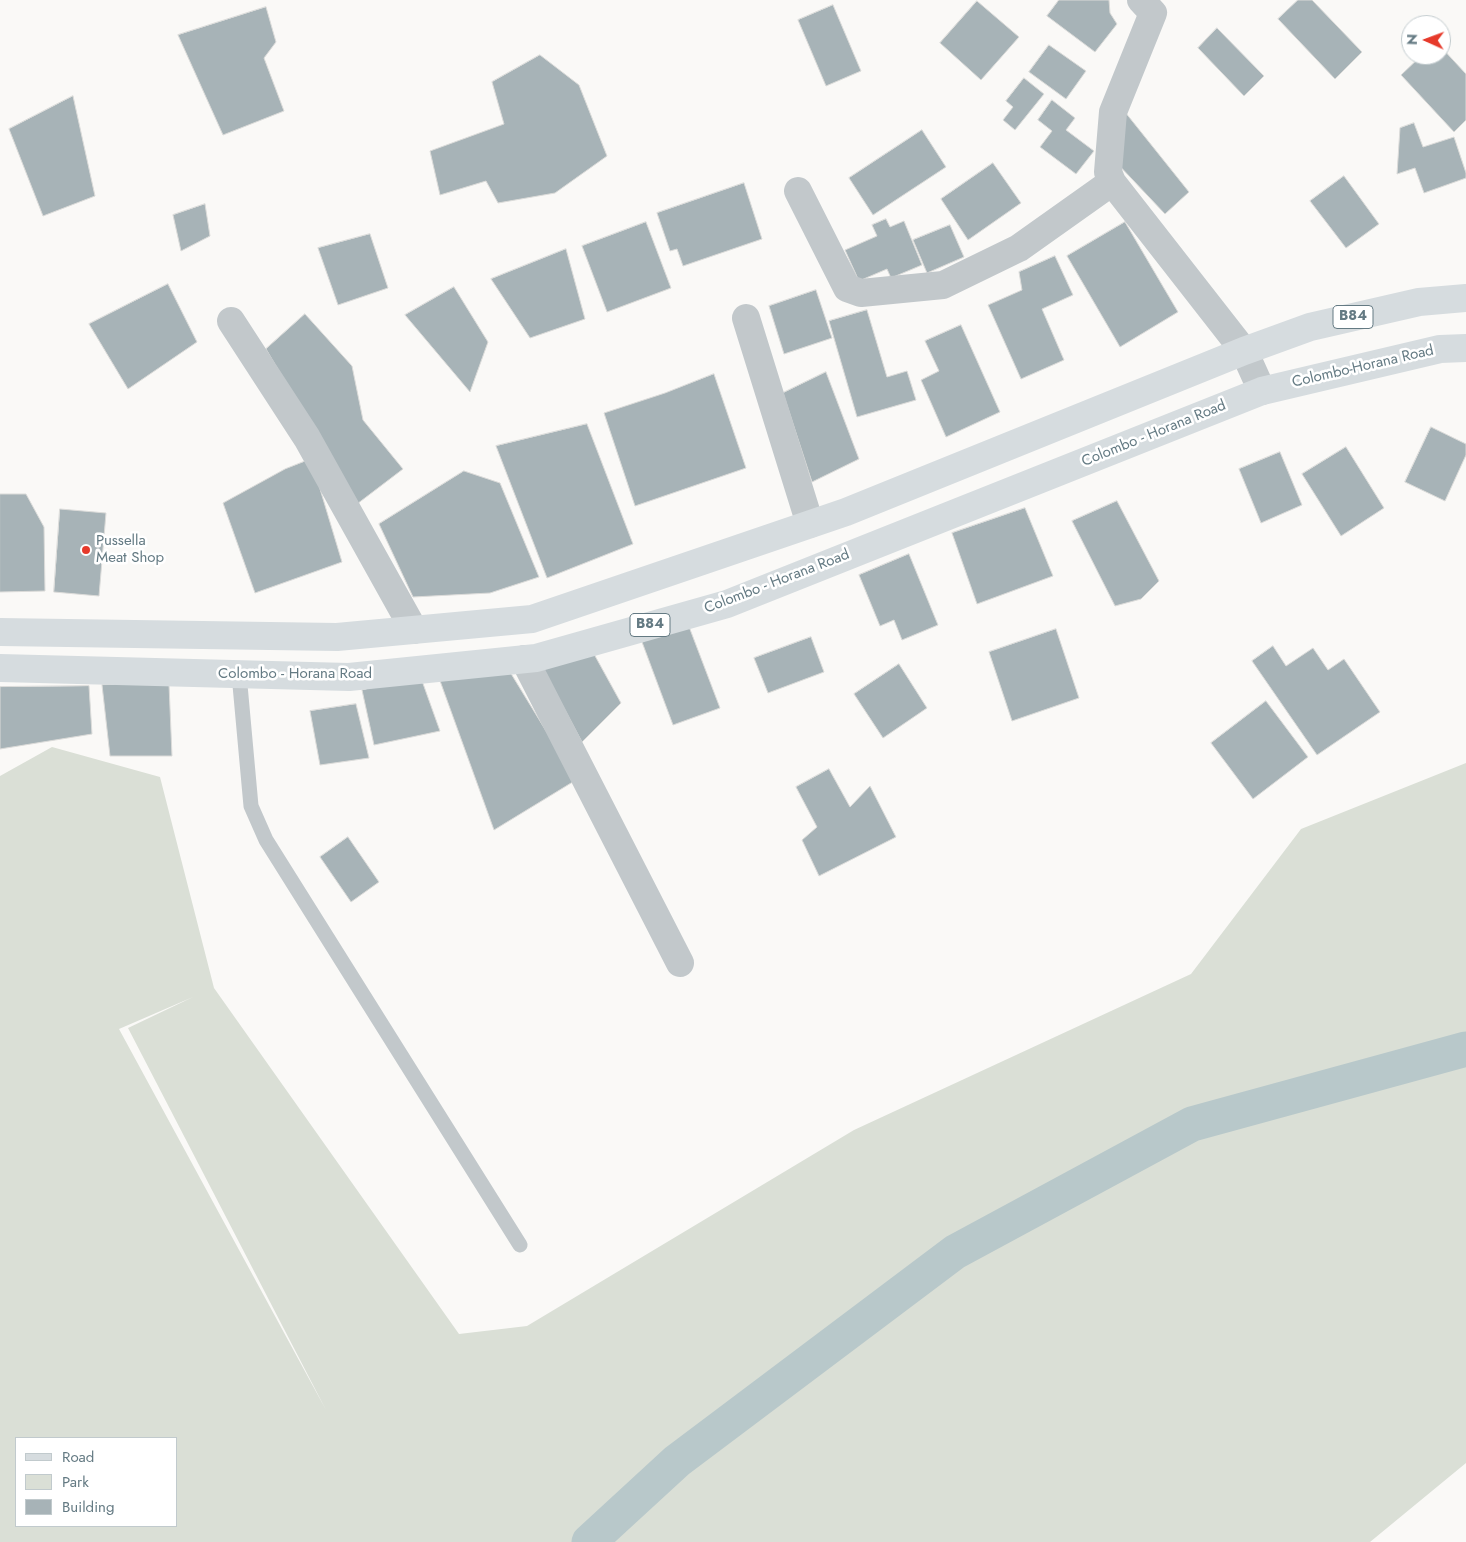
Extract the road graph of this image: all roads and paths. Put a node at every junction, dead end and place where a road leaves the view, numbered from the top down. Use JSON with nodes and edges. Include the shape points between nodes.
{"nodes":[{"id":1,"x":1153,"y":4,"type":"edge"},
{"id":2,"x":1112,"y":182,"type":"junction"},
{"id":3,"x":798,"y":191,"type":"dead end"},
{"id":4,"x":1466,"y":298,"type":"edge"},
{"id":5,"x":746,"y":318,"type":"dead end"},
{"id":6,"x":231,"y":321,"type":"dead end"},
{"id":7,"x":1466,"y":348,"type":"edge"},
{"id":8,"x":1244,"y":351,"type":"junction"},
{"id":9,"x":1262,"y":391,"type":"junction"},
{"id":10,"x":810,"y":524,"type":"junction"},
{"id":11,"x":414,"y":630,"type":"junction"},
{"id":12,"x":0,"y":632,"type":"edge"},
{"id":13,"x":524,"y":659,"type":"junction"},
{"id":14,"x":0,"y":668,"type":"edge"},
{"id":15,"x":239,"y":674,"type":"junction"},
{"id":16,"x":680,"y":963,"type":"dead end"},
{"id":17,"x":520,"y":1245,"type":"dead end"}],
"edges":[{"from":1,"to":2,"type":"street","via":[[1112,112],[1108,172]]},
{"from":2,"to":3,"type":"street","via":[[1019,248],[943,285],[862,293],[847,288]]},
{"from":2,"to":8,"type":"street"},
{"from":4,"to":8,"type":"main road","number":"B84","via":[[1419,302],[1310,327]]},
{"from":5,"to":10,"type":"street"},
{"from":6,"to":11,"type":"street","via":[[307,438]]},
{"from":7,"to":9,"type":"main road","name":"Colombo-Horana Road","number":"B84","via":[[1440,349]]},
{"from":8,"to":9,"type":"street"},
{"from":8,"to":10,"type":"main road","number":"B84"},
{"from":9,"to":13,"type":"main road","name":"Colombo - Horana Road","number":"B84","via":[[726,604]]},
{"from":10,"to":11,"type":"main road","number":"B84","via":[[532,620]]},
{"from":11,"to":12,"type":"main road","number":"B84","via":[[337,637]]},
{"from":13,"to":15,"type":"main road","name":"Colombo - Horana Road","number":"B84","via":[[349,677]]},
{"from":13,"to":16,"type":"street"},
{"from":14,"to":15,"type":"main road","name":"Colombo - Horana Road","number":"B84"},
{"from":15,"to":17,"type":"lane","via":[[251,806],[266,840]]}]}
